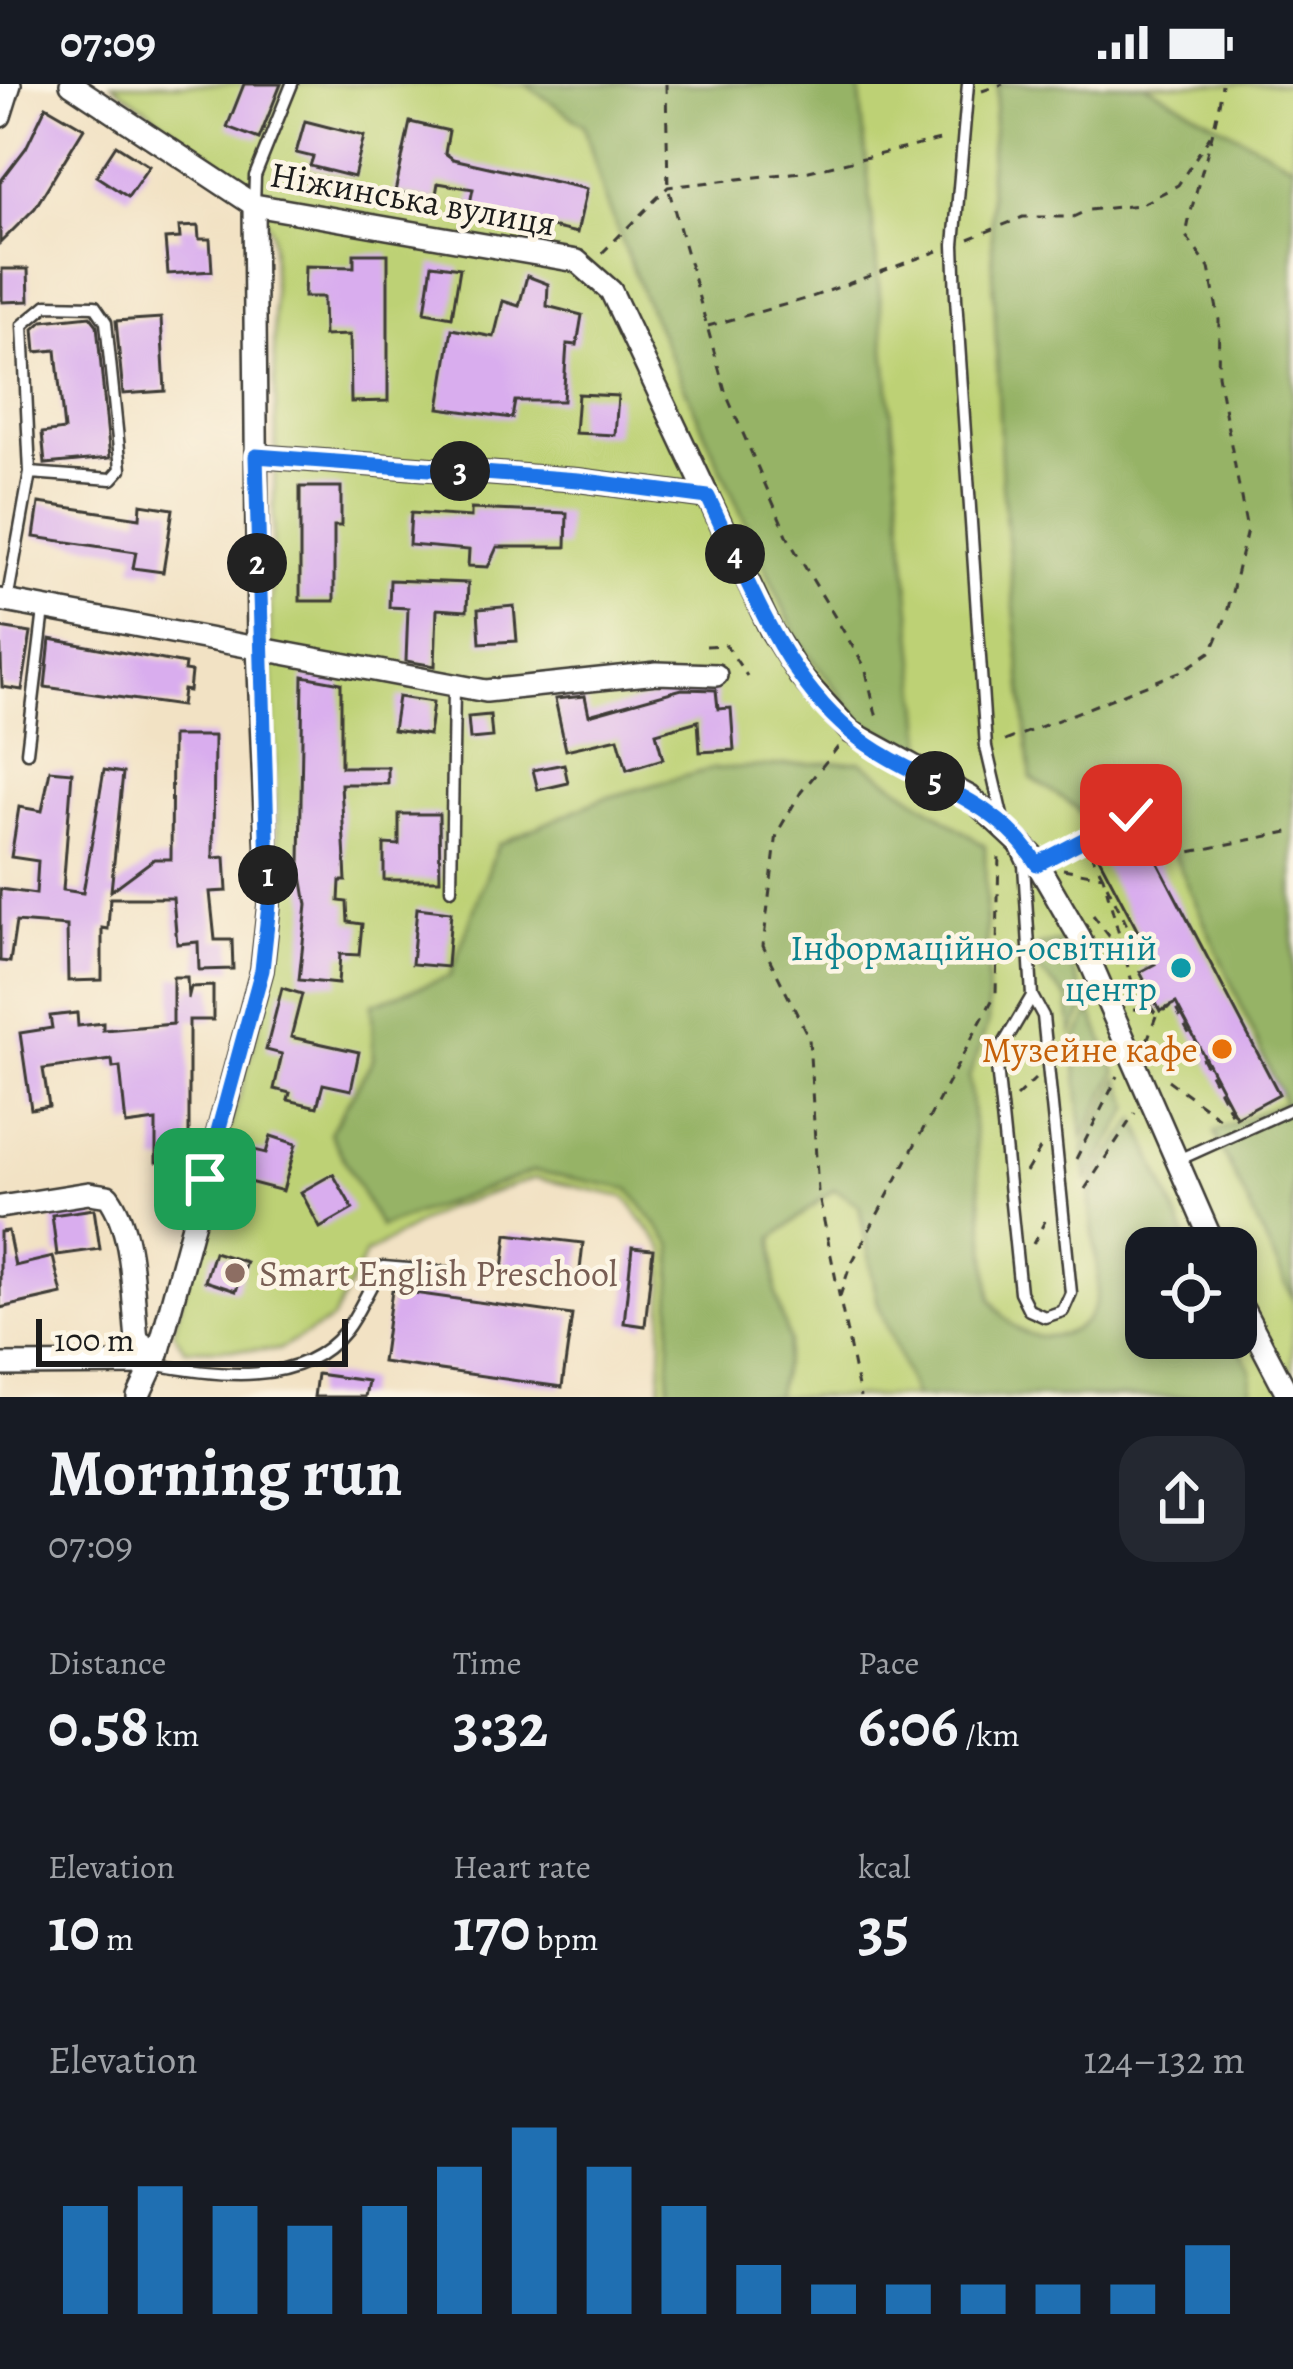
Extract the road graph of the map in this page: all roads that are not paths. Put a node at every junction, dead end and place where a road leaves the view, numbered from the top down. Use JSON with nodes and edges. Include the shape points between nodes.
{"nodes":[{"id":1,"x":10,"y":84,"type":"edge"},
{"id":2,"x":71,"y":84,"type":"edge"},
{"id":3,"x":292,"y":84,"type":"edge"},
{"id":4,"x":968,"y":90,"type":"edge"},
{"id":5,"x":0,"y":116,"type":"edge"},
{"id":6,"x":254,"y":205,"type":"junction"},
{"id":7,"x":256,"y":456,"type":"junction"},
{"id":8,"x":30,"y":473,"type":"junction"},
{"id":9,"x":708,"y":497,"type":"junction"},
{"id":10,"x":3,"y":601,"type":"edge"},
{"id":11,"x":45,"y":606,"type":"junction"},
{"id":12,"x":258,"y":648,"type":"junction"},
{"id":13,"x":716,"y":675,"type":"dead end"},
{"id":14,"x":454,"y":686,"type":"junction"},
{"id":15,"x":27,"y":752,"type":"dead end"},
{"id":16,"x":1004,"y":824,"type":"junction"},
{"id":17,"x":452,"y":889,"type":"dead end"},
{"id":18,"x":1032,"y":996,"type":"junction"},
{"id":19,"x":1293,"y":1108,"type":"edge"},
{"id":20,"x":1178,"y":1160,"type":"junction"},
{"id":21,"x":0,"y":1207,"type":"edge"},
{"id":22,"x":1206,"y":1227,"type":"edge"},
{"id":23,"x":457,"y":1273,"type":"dead end"},
{"id":24,"x":1257,"y":1336,"type":"edge"},
{"id":25,"x":155,"y":1359,"type":"junction"},
{"id":26,"x":0,"y":1366,"type":"edge"},
{"id":27,"x":138,"y":1397,"type":"edge"},
{"id":28,"x":1289,"y":1397,"type":"edge"}],
"edges":[{"from":1,"to":5,"type":"street"},
{"from":2,"to":6,"type":"street","name":"Ніжинська вулиця"},
{"from":3,"to":6,"type":"lane","via":[[255,176]]},
{"from":4,"to":16,"type":"lane","via":[[953,245],[965,497],[986,747]]},
{"from":6,"to":7,"type":"street"},
{"from":6,"to":9,"type":"street","name":"Ніжинська вулиця","via":[[587,267],[611,291]]},
{"from":7,"to":9,"type":"street"},
{"from":7,"to":12,"type":"street"},
{"from":8,"to":8,"type":"lane","via":[[23,325],[47,305],[95,306],[106,322],[121,469],[112,478]]},
{"from":8,"to":10,"type":"lane"},
{"from":9,"to":16,"type":"street","name":"Ніжинська вулиця","via":[[800,676],[851,732]]},
{"from":10,"to":11,"type":"street"},
{"from":11,"to":12,"type":"street"},
{"from":11,"to":15,"type":"lane"},
{"from":12,"to":14,"type":"street"},
{"from":12,"to":25,"type":"street","via":[[269,905],[262,970]]},
{"from":13,"to":14,"type":"street","via":[[486,691]]},
{"from":14,"to":17,"type":"lane"},
{"from":16,"to":18,"type":"lane","via":[[1024,865]]},
{"from":16,"to":20,"type":"street","name":"Ніжинська вулиця","via":[[1079,936]]},
{"from":18,"to":18,"type":"lane","via":[[996,1058],[1023,1302],[1037,1315],[1054,1315],[1072,1293],[1043,1016]]},
{"from":19,"to":20,"type":"lane"},
{"from":20,"to":22,"type":"street","name":"Ніжинська вулиця"},
{"from":21,"to":25,"type":"street","via":[[108,1196],[128,1261],[137,1340]]},
{"from":23,"to":25,"type":"lane","via":[[383,1267],[346,1330],[291,1371],[192,1371]]},
{"from":24,"to":28,"type":"street"},
{"from":25,"to":26,"type":"street"},
{"from":25,"to":27,"type":"street"}]}
